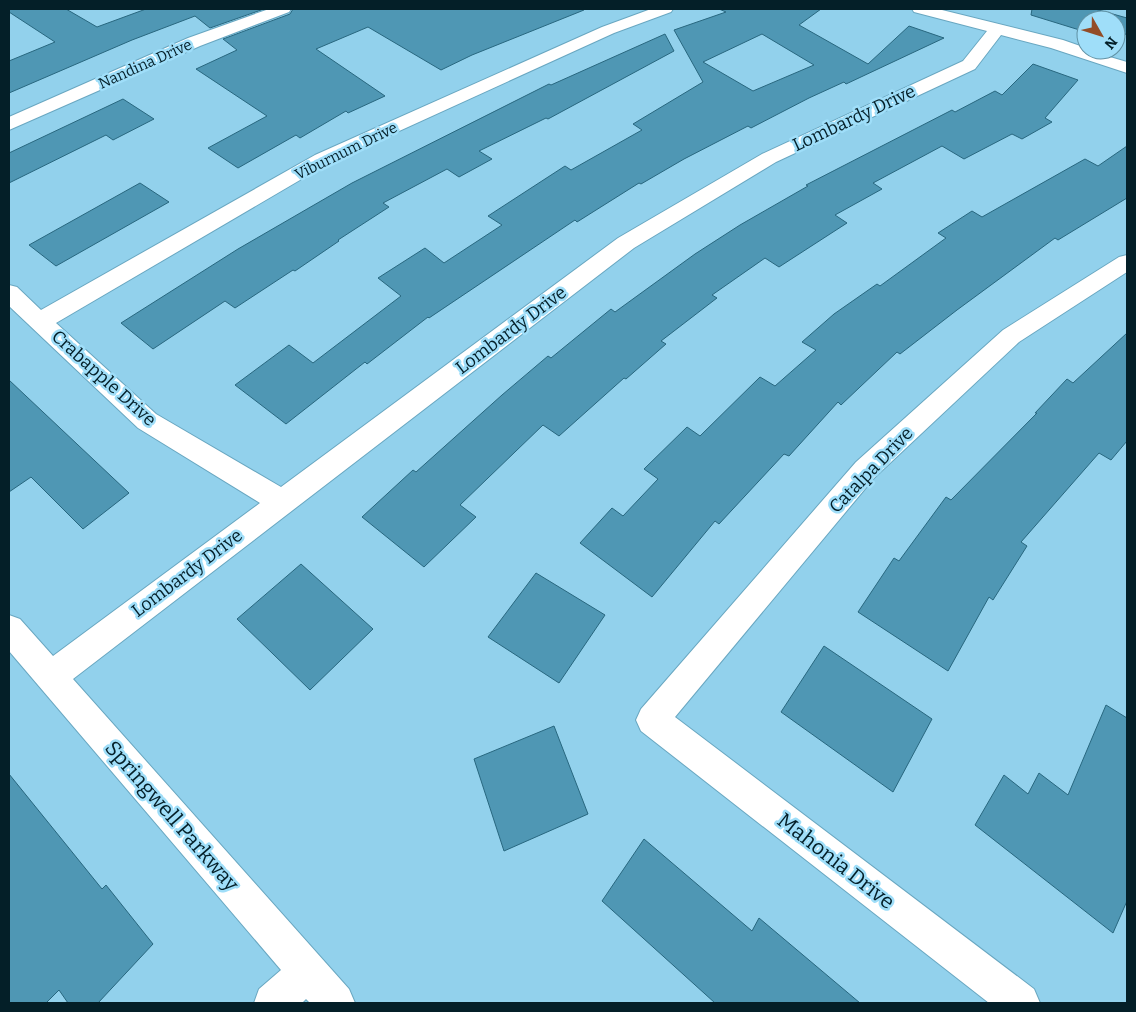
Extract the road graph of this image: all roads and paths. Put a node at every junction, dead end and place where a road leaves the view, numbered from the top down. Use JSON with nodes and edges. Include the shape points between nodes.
{"nodes":[{"id":1,"x":283,"y":9,"type":"edge"},
{"id":2,"x":665,"y":9,"type":"edge"},
{"id":3,"x":920,"y":9,"type":"edge"},
{"id":4,"x":997,"y":29,"type":"junction"},
{"id":5,"x":1127,"y":68,"type":"edge"},
{"id":6,"x":9,"y":124,"type":"edge"},
{"id":7,"x":1127,"y":262,"type":"edge"},
{"id":8,"x":9,"y":293,"type":"edge"},
{"id":9,"x":40,"y":321,"type":"junction"},
{"id":10,"x":282,"y":502,"type":"junction"},
{"id":11,"x":9,"y":630,"type":"edge"},
{"id":12,"x":50,"y":677,"type":"junction"},
{"id":13,"x":652,"y":720,"type":"joint"},
{"id":14,"x":307,"y":972,"type":"junction"},
{"id":15,"x":273,"y":1003,"type":"edge"},
{"id":16,"x":335,"y":1003,"type":"edge"},
{"id":17,"x":1020,"y":1003,"type":"edge"}],
"edges":[{"from":1,"to":6,"type":"street","name":"Nandina Drive","via":[[194,42]]},
{"from":2,"to":9,"type":"street","name":"Viburnum Drive","via":[[608,30],[322,159]]},
{"from":3,"to":4,"type":"street"},
{"from":4,"to":5,"type":"street","via":[[1057,44]]},
{"from":4,"to":10,"type":"street","name":"Lombardy Drive","via":[[969,65],[769,158],[626,243]]},
{"from":7,"to":13,"type":"street","name":"Catalpa Drive","via":[[1011,336],[865,470]]},
{"from":8,"to":9,"type":"street","name":"Crabapple Drive"},
{"from":9,"to":10,"type":"street","name":"Crabapple Drive","via":[[147,421]]},
{"from":10,"to":12,"type":"street","name":"Lombardy Drive"},
{"from":11,"to":12,"type":"street","name":"Springwell Parkway"},
{"from":12,"to":14,"type":"street","name":"Springwell Parkway"},
{"from":13,"to":17,"type":"street","name":"Mahonia Drive"},
{"from":14,"to":15,"type":"street"},
{"from":14,"to":16,"type":"street","name":"Springwell Parkway"}]}
